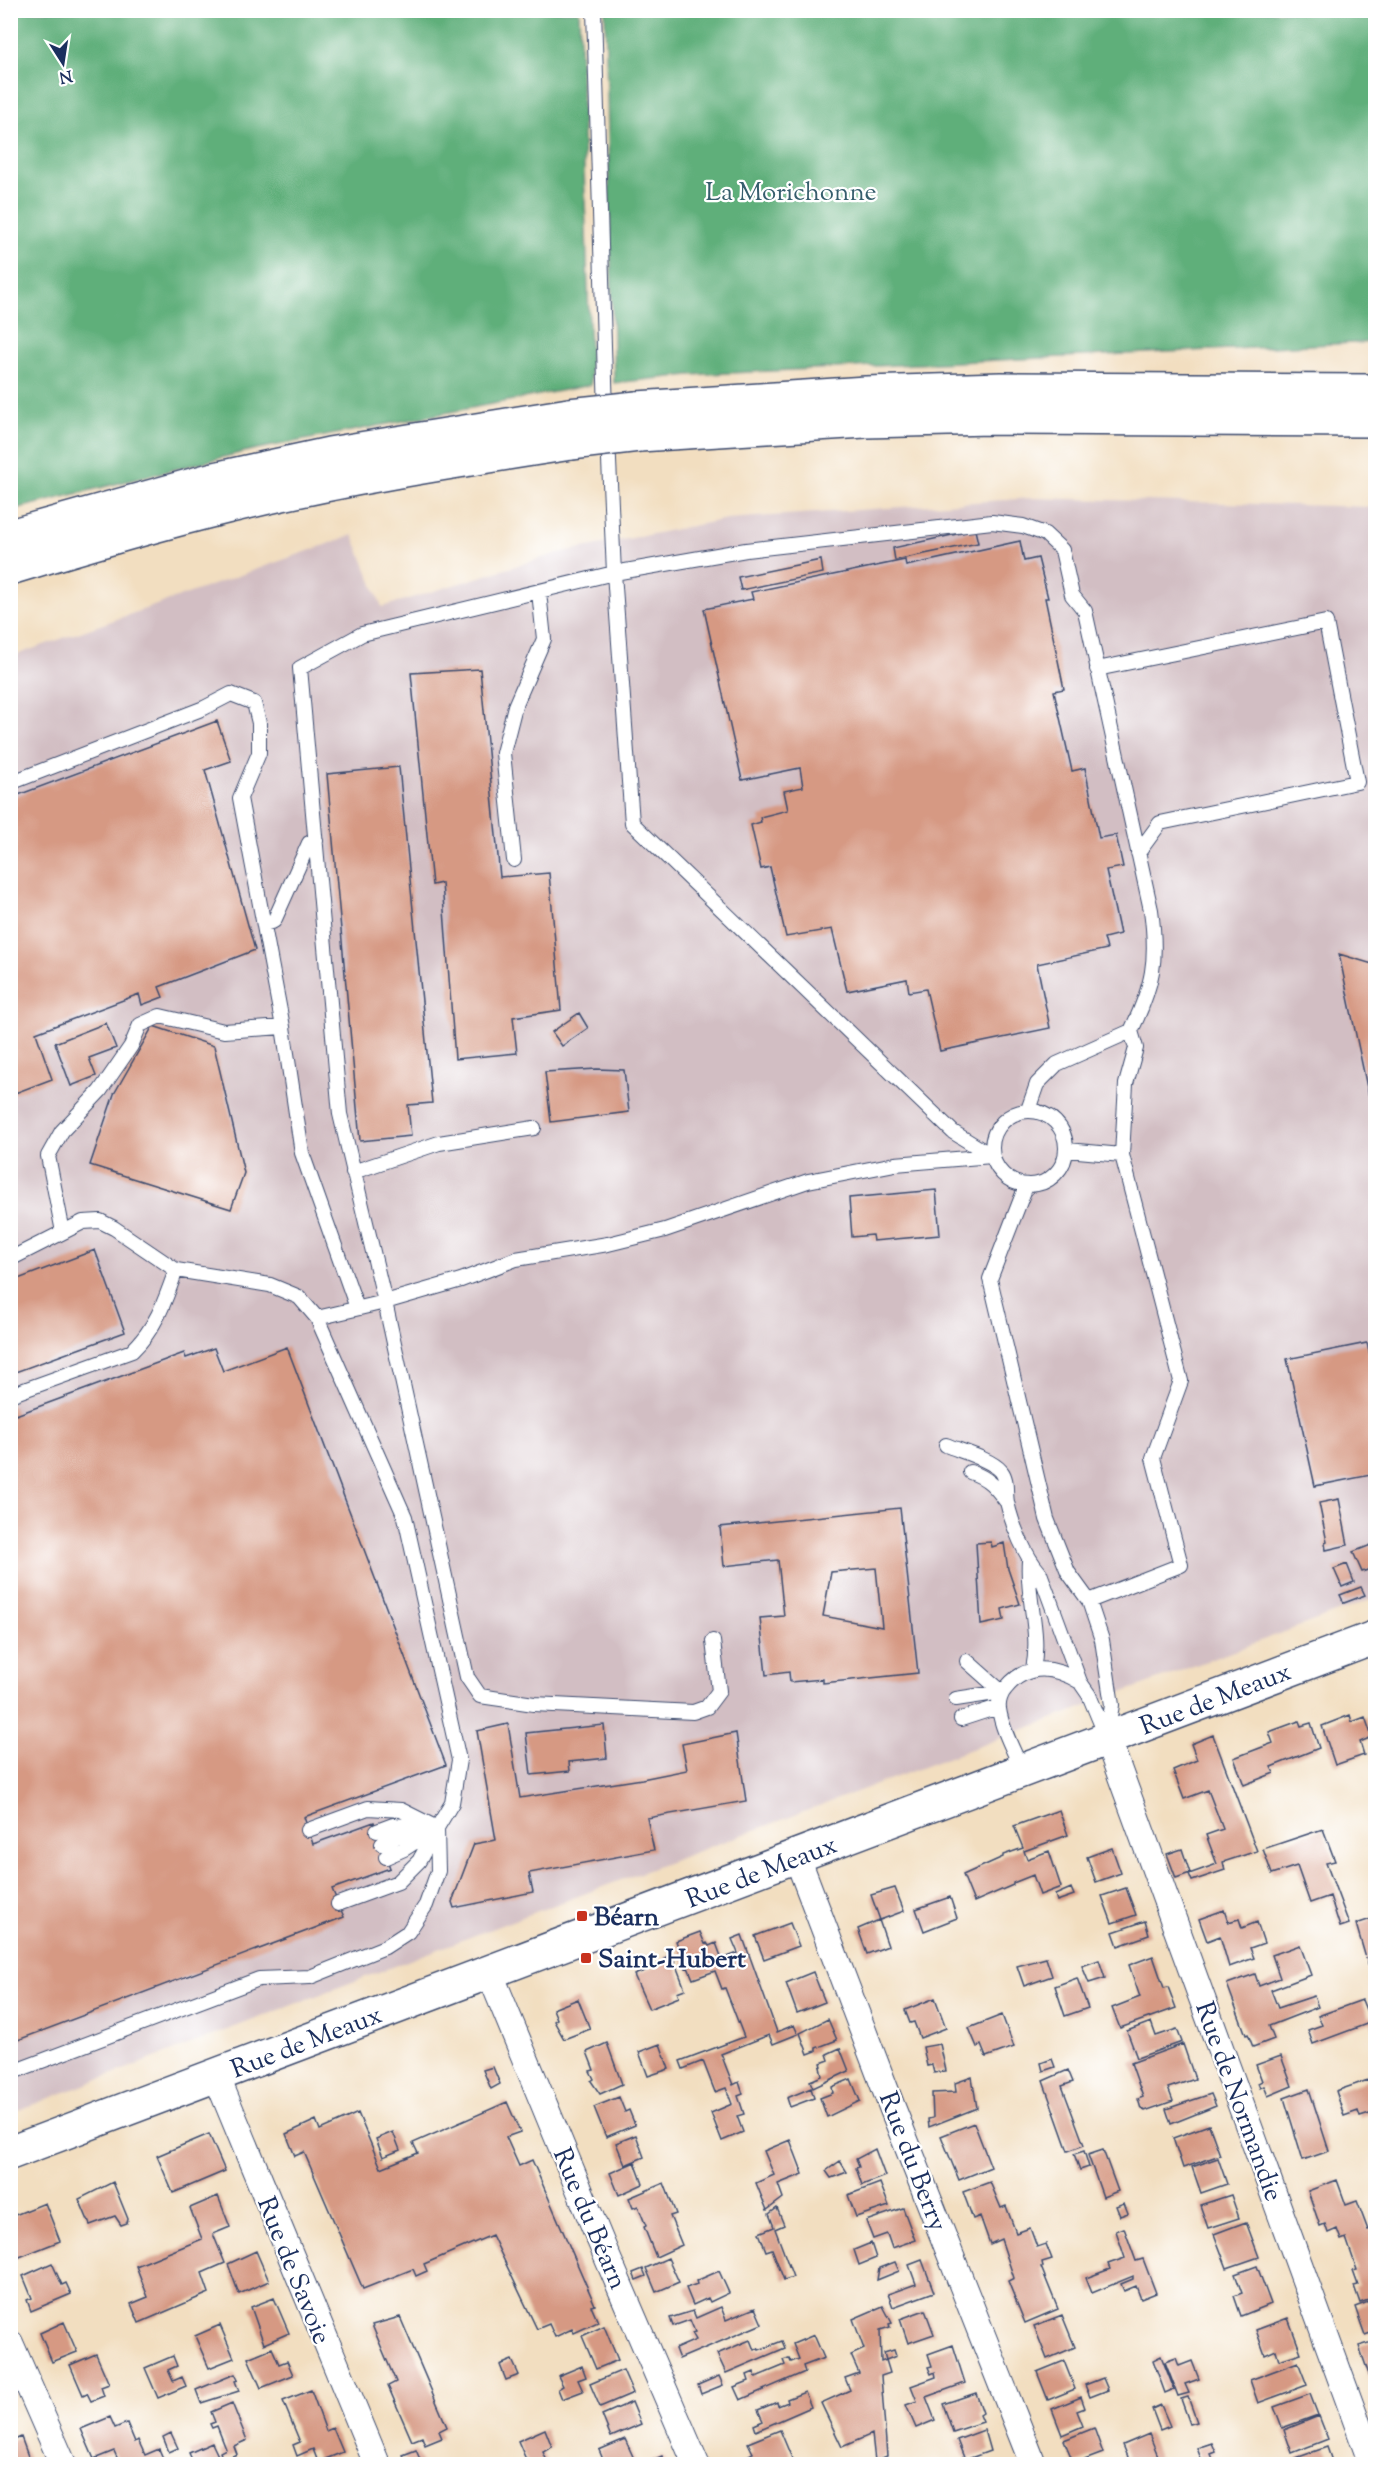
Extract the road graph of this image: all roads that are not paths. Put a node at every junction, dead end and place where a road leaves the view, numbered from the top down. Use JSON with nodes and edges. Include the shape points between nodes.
{"nodes":[{"id":1,"x":594,"y":10,"type":"edge"},
{"id":2,"x":1376,"y":391,"type":"edge"},
{"id":3,"x":1376,"y":420,"type":"edge"},
{"id":4,"x":638,"y":422,"type":"junction"},
{"id":5,"x":570,"y":429,"type":"junction"},
{"id":6,"x":10,"y":536,"type":"edge"},
{"id":7,"x":10,"y":567,"type":"edge"},
{"id":8,"x":614,"y":573,"type":"junction"},
{"id":9,"x":539,"y":592,"type":"junction"},
{"id":10,"x":1097,"y":669,"type":"junction"},
{"id":11,"x":10,"y":783,"type":"edge"},
{"id":12,"x":316,"y":841,"type":"junction"},
{"id":13,"x":1138,"y":853,"type":"junction"},
{"id":14,"x":514,"y":860,"type":"dead end"},
{"id":15,"x":264,"y":924,"type":"junction"},
{"id":16,"x":283,"y":1027,"type":"junction"},
{"id":17,"x":1131,"y":1031,"type":"junction"},
{"id":18,"x":1028,"y":1110,"type":"junction"},
{"id":19,"x":534,"y":1128,"type":"dead end"},
{"id":20,"x":1067,"y":1150,"type":"junction"},
{"id":21,"x":1122,"y":1155,"type":"junction"},
{"id":22,"x":992,"y":1156,"type":"junction"},
{"id":23,"x":353,"y":1172,"type":"junction"},
{"id":24,"x":1026,"y":1185,"type":"junction"},
{"id":25,"x":63,"y":1232,"type":"junction"},
{"id":26,"x":10,"y":1259,"type":"edge"},
{"id":27,"x":176,"y":1270,"type":"junction"},
{"id":28,"x":386,"y":1302,"type":"junction"},
{"id":29,"x":357,"y":1308,"type":"junction"},
{"id":30,"x":317,"y":1318,"type":"junction"},
{"id":31,"x":10,"y":1395,"type":"edge"},
{"id":32,"x":946,"y":1445,"type":"dead end"},
{"id":33,"x":970,"y":1472,"type":"dead end"},
{"id":34,"x":1006,"y":1511,"type":"junction"},
{"id":35,"x":1029,"y":1561,"type":"junction"},
{"id":36,"x":1089,"y":1601,"type":"junction"},
{"id":37,"x":1376,"y":1637,"type":"edge"},
{"id":38,"x":713,"y":1641,"type":"dead end"},
{"id":39,"x":967,"y":1660,"type":"dead end"},
{"id":40,"x":1034,"y":1669,"type":"junction"},
{"id":41,"x":1080,"y":1682,"type":"junction"},
{"id":42,"x":1002,"y":1692,"type":"junction"},
{"id":43,"x":956,"y":1699,"type":"dead end"},
{"id":44,"x":998,"y":1707,"type":"junction"},
{"id":45,"x":962,"y":1719,"type":"dead end"},
{"id":46,"x":1107,"y":1738,"type":"junction"},
{"id":47,"x":1022,"y":1770,"type":"junction"},
{"id":48,"x":437,"y":1828,"type":"junction"},
{"id":49,"x":308,"y":1830,"type":"dead end"},
{"id":50,"x":797,"y":1857,"type":"junction"},
{"id":51,"x":338,"y":1904,"type":"dead end"},
{"id":52,"x":489,"y":1971,"type":"junction"},
{"id":53,"x":10,"y":2073,"type":"edge"},
{"id":54,"x":216,"y":2075,"type":"junction"},
{"id":55,"x":10,"y":2153,"type":"edge"},
{"id":56,"x":10,"y":2343,"type":"edge"},
{"id":57,"x":63,"y":2464,"type":"edge"},
{"id":58,"x":376,"y":2464,"type":"edge"},
{"id":59,"x":696,"y":2464,"type":"edge"},
{"id":60,"x":1033,"y":2464,"type":"edge"},
{"id":61,"x":1372,"y":2464,"type":"edge"}],
"edges":[{"from":1,"to":8,"type":"lane"},
{"from":2,"to":4,"type":"main road","via":[[866,393]]},
{"from":3,"to":4,"type":"main road","via":[[991,418],[797,424]]},
{"from":4,"to":5,"type":"main road","bridge":true},
{"from":5,"to":6,"type":"main road","via":[[317,456],[214,479]]},
{"from":5,"to":7,"type":"main road","via":[[459,460],[238,505]]},
{"from":8,"to":9,"type":"lane"},
{"from":8,"to":10,"type":"lane","via":[[746,550],[992,522],[1023,526],[1045,534],[1062,550],[1072,595],[1085,611]]},
{"from":8,"to":22,"type":"lane","via":[[632,823],[953,1132]]},
{"from":9,"to":12,"type":"lane","via":[[363,634],[300,668]]},
{"from":9,"to":14,"type":"lane","via":[[544,639],[515,706],[503,753]]},
{"from":10,"to":13,"type":"lane"},
{"from":10,"to":13,"type":"lane","via":[[1326,622],[1358,782],[1160,823]]},
{"from":11,"to":15,"type":"lane","via":[[231,694],[254,703],[259,753],[240,798]]},
{"from":12,"to":15,"type":"lane","via":[[309,843],[274,921]]},
{"from":12,"to":23,"type":"lane","via":[[340,1114]]},
{"from":13,"to":17,"type":"lane","via":[[1156,943],[1152,975]]},
{"from":15,"to":16,"type":"lane"},
{"from":16,"to":25,"type":"lane","via":[[224,1031],[160,1016],[140,1025],[131,1046],[100,1091],[62,1131],[48,1156]]},
{"from":16,"to":29,"type":"lane","via":[[302,1153]]},
{"from":17,"to":18,"type":"lane","via":[[1057,1064],[1037,1084]]},
{"from":17,"to":21,"type":"lane","via":[[1136,1048],[1126,1084]]},
{"from":18,"to":20,"type":"lane","via":[[1052,1118],[1063,1132]]},
{"from":18,"to":22,"type":"lane","via":[[1015,1113],[996,1130]]},
{"from":19,"to":23,"type":"lane","via":[[439,1143]]},
{"from":20,"to":21,"type":"lane"},
{"from":20,"to":24,"type":"lane","via":[[1064,1162],[1049,1180]]},
{"from":21,"to":36,"type":"lane","via":[[1181,1381],[1153,1458],[1181,1565]]},
{"from":22,"to":24,"type":"lane","via":[[1004,1176]]},
{"from":22,"to":28,"type":"lane","via":[[895,1164],[808,1181],[665,1230],[516,1259]]},
{"from":23,"to":28,"type":"lane"},
{"from":24,"to":36,"type":"lane","via":[[990,1279],[1047,1519],[1068,1572]]},
{"from":25,"to":26,"type":"lane"},
{"from":25,"to":27,"type":"lane","via":[[83,1222],[100,1221]]},
{"from":27,"to":30,"type":"lane","via":[[270,1285],[299,1297]]},
{"from":27,"to":31,"type":"lane","via":[[157,1321],[132,1351]]},
{"from":28,"to":29,"type":"lane"},
{"from":28,"to":38,"type":"lane","via":[[467,1677],[480,1696],[534,1704],[693,1712],[707,1707],[719,1692]]},
{"from":29,"to":30,"type":"lane"},
{"from":30,"to":48,"type":"lane","via":[[405,1517],[459,1760],[452,1803]]},
{"from":32,"to":34,"type":"lane","via":[[1001,1471]]},
{"from":33,"to":34,"type":"lane","via":[[993,1483]]},
{"from":34,"to":35,"type":"lane"},
{"from":35,"to":40,"type":"lane"},
{"from":35,"to":41,"type":"lane","via":[[1040,1573]]},
{"from":36,"to":46,"type":"lane","via":[[1102,1640],[1112,1705]]},
{"from":37,"to":46,"type":"main road","name":"Rue de Meaux"},
{"from":39,"to":42,"type":"lane"},
{"from":40,"to":41,"type":"lane","via":[[1064,1672]]},
{"from":40,"to":42,"type":"lane","via":[[1015,1677]]},
{"from":41,"to":46,"type":"lane"},
{"from":42,"to":43,"type":"lane"},
{"from":42,"to":44,"type":"lane"},
{"from":44,"to":45,"type":"lane"},
{"from":44,"to":47,"type":"lane"},
{"from":46,"to":47,"type":"main road","name":"Rue de Meaux"},
{"from":46,"to":61,"type":"street","name":"Rue de Normandie"},
{"from":47,"to":50,"type":"main road","name":"Rue de Meaux"},
{"from":48,"to":48,"type":"lane","via":[[393,1825],[382,1844],[404,1849]]},
{"from":48,"to":49,"type":"lane","via":[[401,1810],[368,1808]]},
{"from":48,"to":51,"type":"lane","via":[[419,1861],[398,1882]]},
{"from":48,"to":53,"type":"lane","via":[[438,1871],[426,1905],[408,1932],[385,1947],[310,1977],[259,1979]]},
{"from":50,"to":52,"type":"main road","name":"Rue de Meaux"},
{"from":50,"to":60,"type":"street","name":"Rue du Berry"},
{"from":52,"to":54,"type":"main road","name":"Rue de Meaux"},
{"from":52,"to":59,"type":"street","name":"Rue du Béarn"},
{"from":54,"to":55,"type":"main road","name":"Rue de Meaux"},
{"from":54,"to":58,"type":"street","name":"Rue de Savoie"},
{"from":56,"to":57,"type":"street"}]}
